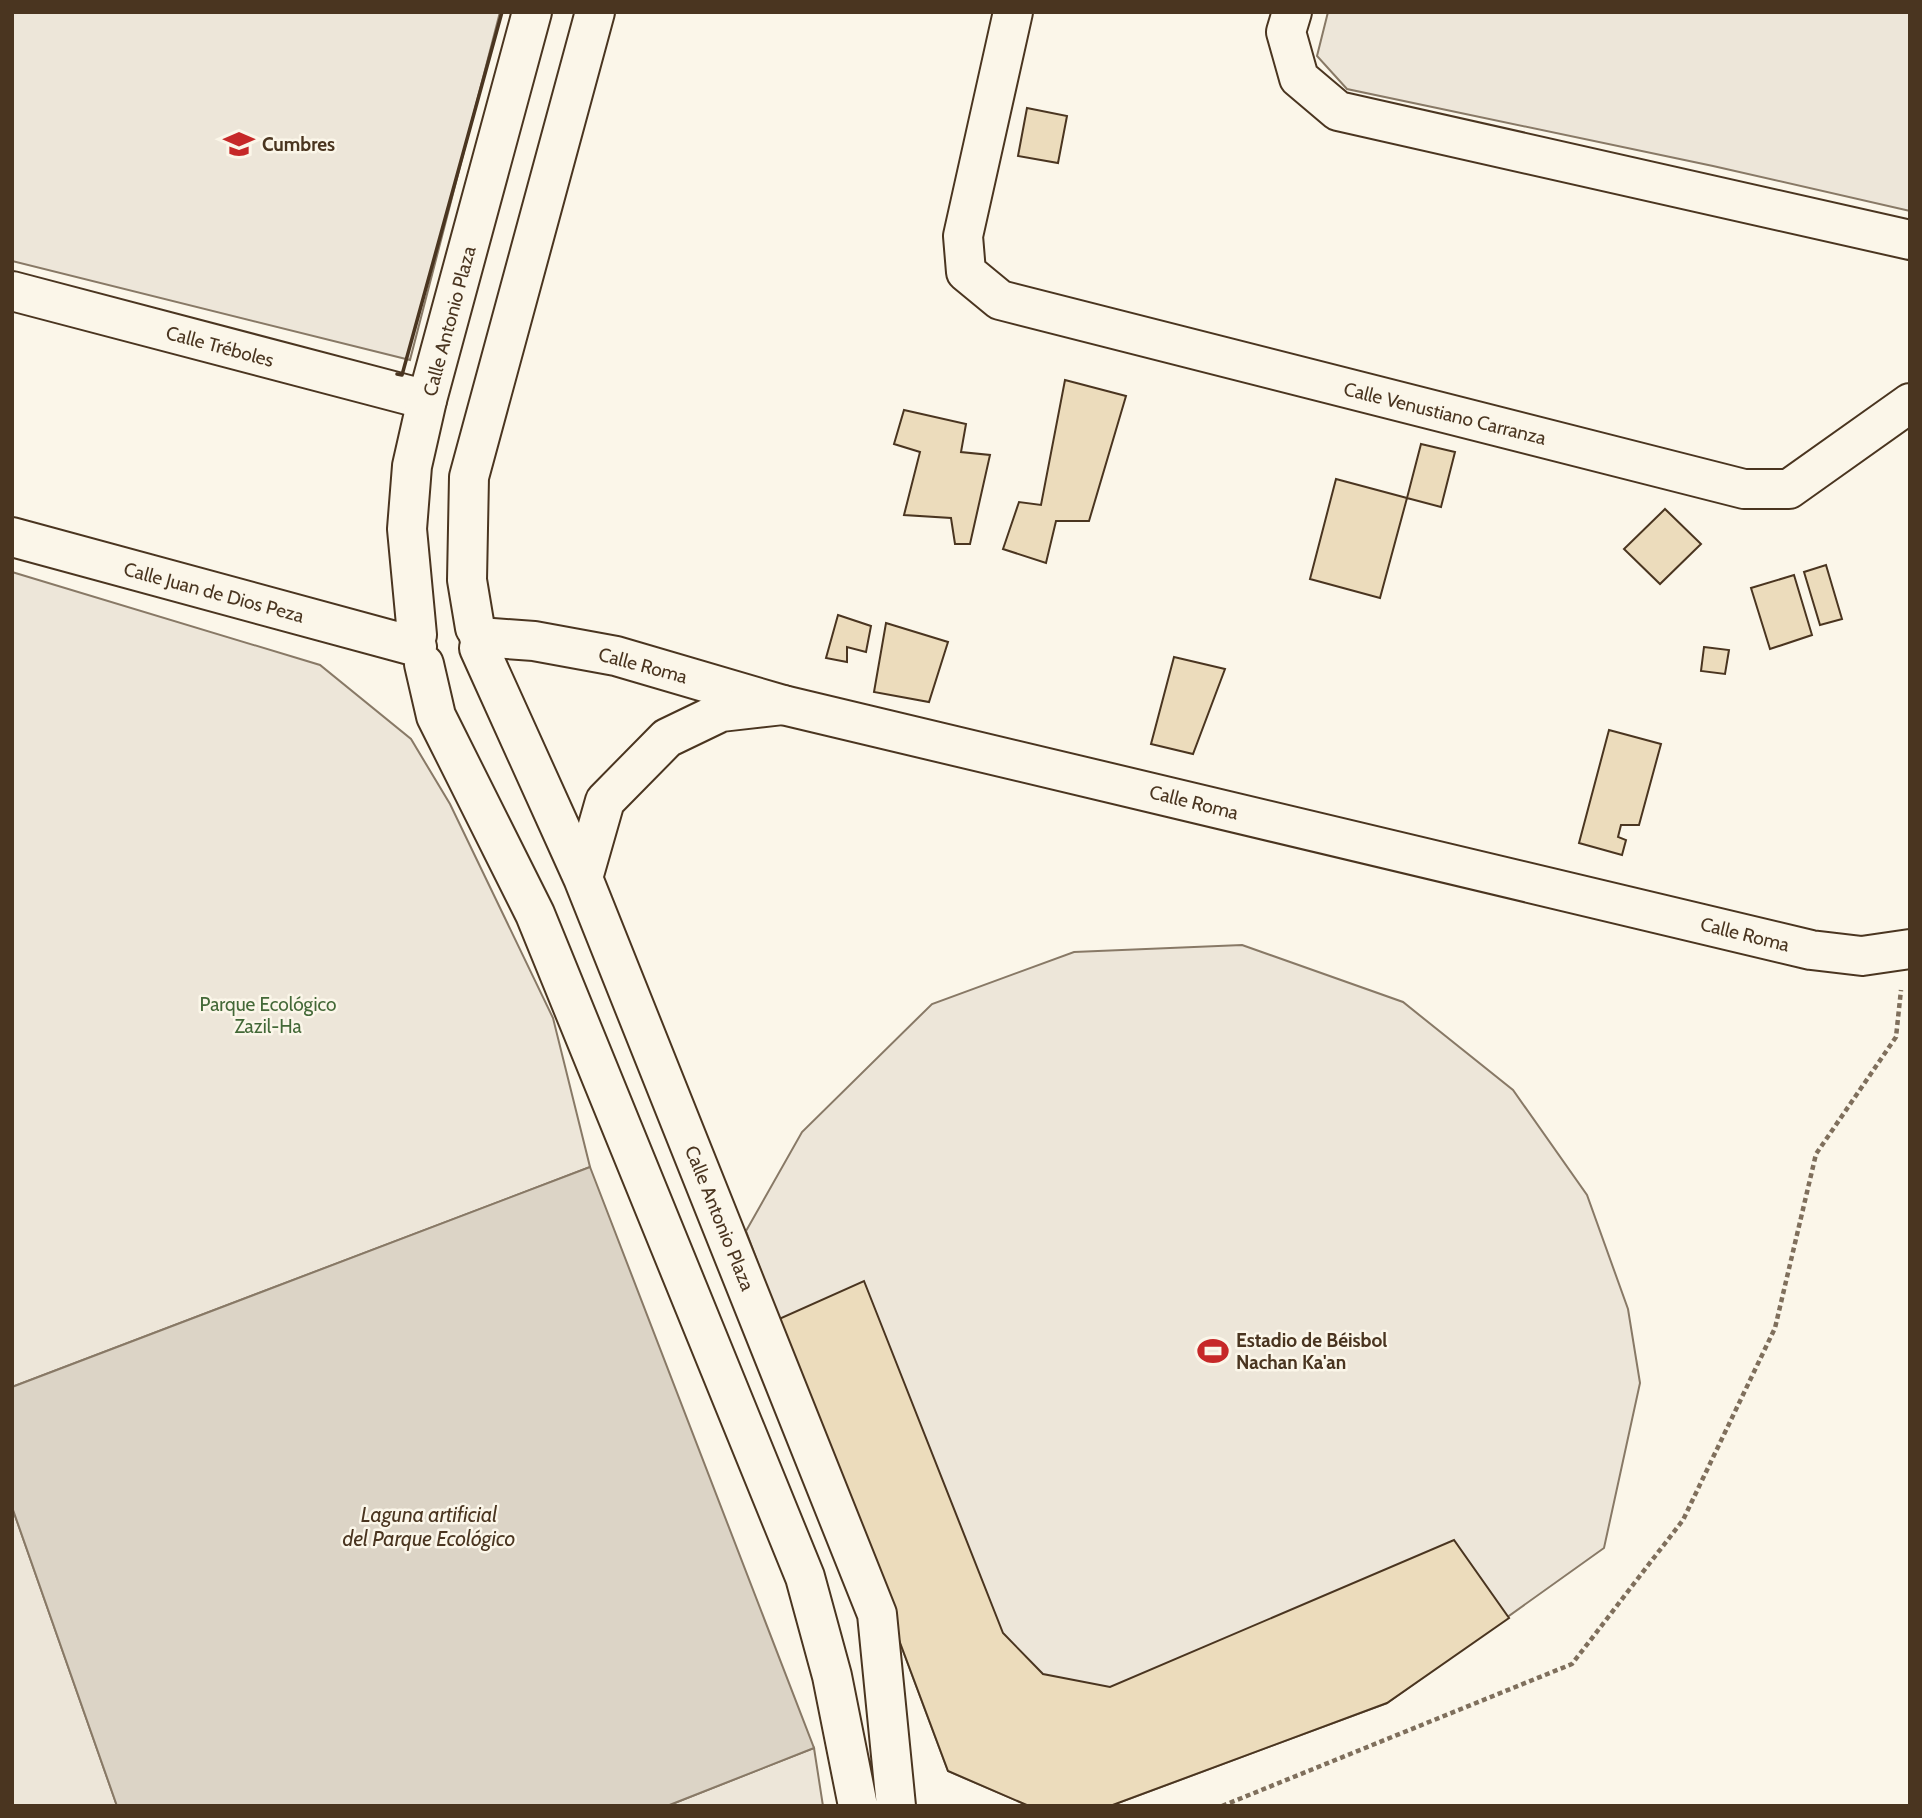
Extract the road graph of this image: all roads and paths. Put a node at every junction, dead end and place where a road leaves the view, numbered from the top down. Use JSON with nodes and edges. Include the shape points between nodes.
{"nodes":[{"id":1,"x":532,"y":12,"type":"edge"},
{"id":2,"x":596,"y":12,"type":"edge"},
{"id":3,"x":1013,"y":12,"type":"edge"},
{"id":4,"x":1292,"y":12,"type":"edge"},
{"id":5,"x":1910,"y":240,"type":"edge"},
{"id":6,"x":12,"y":291,"type":"edge"},
{"id":7,"x":427,"y":400,"type":"junction"},
{"id":8,"x":1910,"y":403,"type":"edge"},
{"id":9,"x":12,"y":537,"type":"edge"},
{"id":10,"x":478,"y":638,"type":"junction"},
{"id":11,"x":419,"y":648,"type":"junction"},
{"id":12,"x":783,"y":705,"type":"junction"},
{"id":13,"x":583,"y":878,"type":"junction"},
{"id":14,"x":1907,"y":950,"type":"edge"},
{"id":15,"x":858,"y":1806,"type":"edge"},
{"id":16,"x":896,"y":1806,"type":"edge"},
{"id":17,"x":1222,"y":1806,"type":"edge"}],
"edges":[{"from":1,"to":7,"type":"main road","name":"Calle Antonio Plaza"},
{"from":2,"to":10,"type":"main road","name":"Calle Antonio Plaza","via":[[469,477],[467,580]]},
{"from":3,"to":8,"type":"main road","name":"Calle Venustiano Carranza","via":[[963,236],[966,272],[1000,300],[1744,489],[1789,489]]},
{"from":4,"to":5,"type":"main road","via":[[1286,33],[1299,78],[1338,111]]},
{"from":6,"to":7,"type":"main road","name":"Calle Tréboles"},
{"from":7,"to":11,"type":"main road","name":"Calle Antonio Plaza","via":[[412,466],[407,529]]},
{"from":9,"to":11,"type":"main road","name":"Calle Juan de Dios Peza"},
{"from":10,"to":11,"type":"main road","via":[[460,614],[439,614],[429,618]]},
{"from":10,"to":11,"type":"main road","via":[[470,666],[452,675],[432,671]]},
{"from":10,"to":12,"type":"main road","name":"Calle Roma","via":[[534,641],[616,656]]},
{"from":10,"to":13,"type":"main road","name":"Calle Antonio Plaza"},
{"from":11,"to":15,"type":"main road","name":"Calle Antonio Plaza","via":[[436,716],[535,914],[805,1577],[832,1676]]},
{"from":12,"to":13,"type":"main road","via":[[721,712],[667,738],[605,801]]},
{"from":12,"to":14,"type":"main road","name":"Calle Roma","via":[[1811,950],[1862,956]]},
{"from":13,"to":16,"type":"main road","name":"Calle Antonio Plaza","via":[[877,1614]]},
{"from":14,"to":17,"type":"path","via":[[1896,1037],[1816,1154],[1774,1328],[1683,1520],[1572,1664]]}]}
